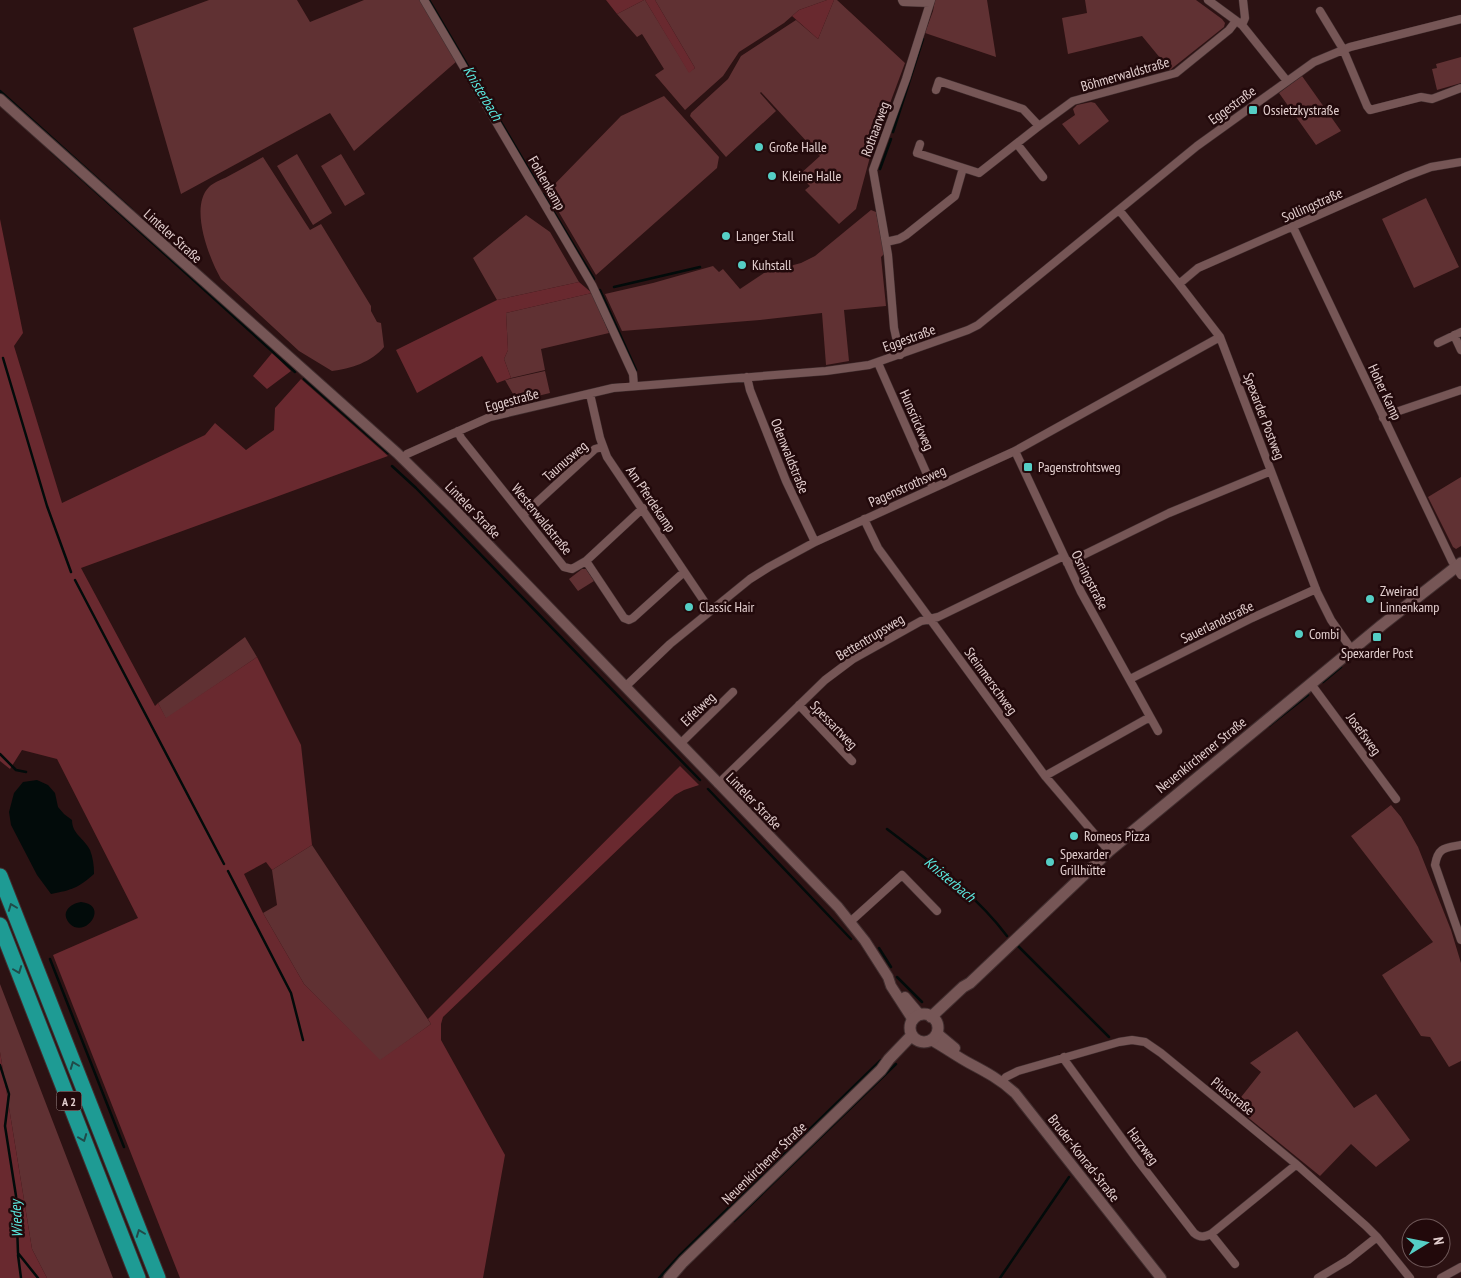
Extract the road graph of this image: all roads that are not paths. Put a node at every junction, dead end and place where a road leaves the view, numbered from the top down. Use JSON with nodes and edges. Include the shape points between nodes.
{"nodes":[{"id":1,"x":424,"y":0,"type":"edge"},
{"id":2,"x":902,"y":0,"type":"edge"},
{"id":3,"x":1208,"y":0,"type":"edge"},
{"id":4,"x":1243,"y":0,"type":"edge"},
{"id":5,"x":930,"y":2,"type":"edge"},
{"id":6,"x":1320,"y":11,"type":"dead end"},
{"id":7,"x":1461,"y":19,"type":"edge"},
{"id":8,"x":1239,"y":23,"type":"junction"},
{"id":9,"x":1343,"y":49,"type":"junction"},
{"id":10,"x":1286,"y":81,"type":"junction"},
{"id":11,"x":1461,"y":88,"type":"edge"},
{"id":12,"x":936,"y":90,"type":"dead end"},
{"id":13,"x":0,"y":99,"type":"edge"},
{"id":14,"x":1039,"y":126,"type":"junction"},
{"id":15,"x":920,"y":144,"type":"dead end"},
{"id":16,"x":1016,"y":144,"type":"junction"},
{"id":17,"x":1461,"y":162,"type":"edge"},
{"id":18,"x":963,"y":168,"type":"junction"},
{"id":19,"x":1043,"y":177,"type":"dead end"},
{"id":20,"x":1119,"y":210,"type":"junction"},
{"id":21,"x":1293,"y":227,"type":"junction"},
{"id":22,"x":886,"y":242,"type":"junction"},
{"id":23,"x":1179,"y":284,"type":"junction"},
{"id":24,"x":1457,"y":333,"type":"edge"},
{"id":25,"x":1220,"y":337,"type":"junction"},
{"id":26,"x":1438,"y":343,"type":"dead end"},
{"id":27,"x":1461,"y":350,"type":"edge"},
{"id":28,"x":900,"y":355,"type":"junction"},
{"id":29,"x":878,"y":362,"type":"junction"},
{"id":30,"x":747,"y":377,"type":"junction"},
{"id":31,"x":634,"y":386,"type":"junction"},
{"id":32,"x":1461,"y":390,"type":"edge"},
{"id":33,"x":590,"y":394,"type":"junction"},
{"id":34,"x":1383,"y":418,"type":"junction"},
{"id":35,"x":458,"y":431,"type":"junction"},
{"id":36,"x":602,"y":447,"type":"junction"},
{"id":37,"x":1015,"y":451,"type":"junction"},
{"id":38,"x":402,"y":458,"type":"junction"},
{"id":39,"x":1271,"y":471,"type":"junction"},
{"id":40,"x":933,"y":488,"type":"junction"},
{"id":41,"x":642,"y":508,"type":"junction"},
{"id":42,"x":523,"y":515,"type":"junction"},
{"id":43,"x":864,"y":519,"type":"junction"},
{"id":44,"x":814,"y":542,"type":"junction"},
{"id":45,"x":1065,"y":560,"type":"junction"},
{"id":46,"x":586,"y":561,"type":"junction"},
{"id":47,"x":1459,"y":568,"type":"edge"},
{"id":48,"x":684,"y":572,"type":"junction"},
{"id":49,"x":1316,"y":589,"type":"junction"},
{"id":50,"x":710,"y":610,"type":"junction"},
{"id":51,"x":930,"y":618,"type":"junction"},
{"id":52,"x":1352,"y":650,"type":"junction"},
{"id":53,"x":1130,"y":679,"type":"junction"},
{"id":54,"x":1311,"y":684,"type":"junction"},
{"id":55,"x":626,"y":686,"type":"junction"},
{"id":56,"x":733,"y":692,"type":"dead end"},
{"id":57,"x":799,"y":706,"type":"junction"},
{"id":58,"x":1150,"y":717,"type":"junction"},
{"id":59,"x":1158,"y":731,"type":"dead end"},
{"id":60,"x":680,"y":744,"type":"junction"},
{"id":61,"x":852,"y":761,"type":"dead end"},
{"id":62,"x":1046,"y":776,"type":"junction"},
{"id":63,"x":718,"y":784,"type":"junction"},
{"id":64,"x":1396,"y":799,"type":"dead end"},
{"id":65,"x":1461,"y":845,"type":"edge"},
{"id":66,"x":1109,"y":851,"type":"junction"},
{"id":67,"x":0,"y":876,"type":"edge"},
{"id":68,"x":938,"y":911,"type":"dead end"},
{"id":69,"x":850,"y":922,"type":"junction"},
{"id":70,"x":0,"y":925,"type":"edge"},
{"id":71,"x":1461,"y":940,"type":"edge"},
{"id":72,"x":928,"y":1024,"type":"junction"},
{"id":73,"x":915,"y":1038,"type":"junction"},
{"id":74,"x":1064,"y":1057,"type":"junction"},
{"id":75,"x":1002,"y":1082,"type":"junction"},
{"id":76,"x":1296,"y":1164,"type":"junction"},
{"id":77,"x":1211,"y":1234,"type":"junction"},
{"id":78,"x":1377,"y":1237,"type":"junction"},
{"id":79,"x":1235,"y":1264,"type":"dead end"},
{"id":80,"x":1461,"y":1267,"type":"edge"},
{"id":81,"x":138,"y":1278,"type":"edge"},
{"id":82,"x":158,"y":1278,"type":"edge"},
{"id":83,"x":669,"y":1278,"type":"edge"},
{"id":84,"x":1161,"y":1278,"type":"edge"},
{"id":85,"x":1318,"y":1278,"type":"edge"},
{"id":86,"x":1410,"y":1278,"type":"edge"},
{"id":87,"x":1441,"y":1278,"type":"edge"}],
"edges":[{"from":1,"to":31,"type":"street","name":"Fohlenkamp","via":[[594,288],[633,374]]},
{"from":2,"to":5,"type":"street","name":"Rothaarweg"},
{"from":3,"to":8,"type":"street"},
{"from":4,"to":8,"type":"street","via":[[1246,18]]},
{"from":5,"to":22,"type":"street","name":"Rothaarweg","via":[[873,170]]},
{"from":6,"to":9,"type":"street"},
{"from":7,"to":9,"type":"street","name":"Eggestraße"},
{"from":8,"to":10,"type":"street"},
{"from":8,"to":14,"type":"street","name":"Böhmerwaldstraße","via":[[1176,73],[1073,101]]},
{"from":9,"to":10,"type":"street","name":"Eggestraße","via":[[1314,62]]},
{"from":9,"to":11,"type":"street","via":[[1370,110],[1421,97],[1432,99]]},
{"from":10,"to":20,"type":"street","name":"Eggestraße","via":[[1197,146]]},
{"from":12,"to":14,"type":"street","via":[[939,81],[1023,109]]},
{"from":13,"to":38,"type":"street","name":"Linteler Straße"},
{"from":14,"to":16,"type":"street","name":"Böhmerwaldstraße"},
{"from":15,"to":18,"type":"street","name":"Böhmerwaldstraße","via":[[917,153]]},
{"from":16,"to":18,"type":"street","name":"Böhmerwaldstraße","via":[[979,173]]},
{"from":16,"to":19,"type":"street"},
{"from":17,"to":21,"type":"street","name":"Sollingstraße","via":[[1431,167]]},
{"from":18,"to":22,"type":"street","via":[[955,196],[906,235]]},
{"from":20,"to":23,"type":"street","name":"Spexarder Postweg"},
{"from":20,"to":28,"type":"street","name":"Eggestraße","via":[[978,326]]},
{"from":21,"to":23,"type":"street","name":"Sollingstraße","via":[[1198,268]]},
{"from":21,"to":34,"type":"street","name":"Hoher Kamp"},
{"from":22,"to":28,"type":"street","name":"Rothaarweg","via":[[894,328]]},
{"from":23,"to":25,"type":"street","name":"Spexarder Postweg"},
{"from":24,"to":26,"type":"street"},
{"from":24,"to":27,"type":"street"},
{"from":25,"to":37,"type":"street","name":"Pagenstrothsweg"},
{"from":25,"to":39,"type":"street","name":"Spexarder Postweg"},
{"from":28,"to":29,"type":"street","name":"Eggestraße"},
{"from":29,"to":30,"type":"street","name":"Eggestraße","via":[[826,371]]},
{"from":29,"to":40,"type":"street","name":"Hunsrückweg"},
{"from":30,"to":31,"type":"street","name":"Eggestraße"},
{"from":30,"to":44,"type":"street","name":"Odenwaldstraße","via":[[786,481]]},
{"from":31,"to":33,"type":"street","name":"Eggestraße"},
{"from":32,"to":34,"type":"street"},
{"from":33,"to":35,"type":"street","name":"Eggestraße","via":[[490,418]]},
{"from":33,"to":36,"type":"street","name":"Am Pferdekamp"},
{"from":34,"to":47,"type":"street","name":"Hoher Kamp"},
{"from":35,"to":38,"type":"street","name":"Eggestraße"},
{"from":35,"to":42,"type":"street","name":"Westerwaldstraße"},
{"from":36,"to":41,"type":"street","name":"Am Pferdekamp"},
{"from":36,"to":42,"type":"street","name":"Taunusweg"},
{"from":37,"to":40,"type":"street","name":"Pagenstrothsweg"},
{"from":37,"to":45,"type":"street","name":"Osningstraße"},
{"from":38,"to":55,"type":"street","name":"Linteler Straße"},
{"from":39,"to":45,"type":"street","name":"Bettentrupsweg"},
{"from":39,"to":49,"type":"street","name":"Spexarder Postweg"},
{"from":40,"to":43,"type":"street","name":"Pagenstrothsweg"},
{"from":41,"to":46,"type":"street","name":"Westerwaldstraße"},
{"from":41,"to":48,"type":"street","name":"Am Pferdekamp"},
{"from":42,"to":46,"type":"street","name":"Westerwaldstraße","via":[[564,567],[572,569]]},
{"from":43,"to":44,"type":"street","name":"Pagenstrothsweg"},
{"from":43,"to":51,"type":"street","name":"Steinmerschweg","via":[[878,548]]},
{"from":44,"to":50,"type":"street","name":"Pagenstrothsweg","via":[[756,575]]},
{"from":45,"to":51,"type":"street","name":"Bettentrupsweg"},
{"from":45,"to":53,"type":"street","name":"Osningstraße"},
{"from":46,"to":48,"type":"street","via":[[628,620]]},
{"from":47,"to":52,"type":"main road","name":"Neuenkirchener Straße"},
{"from":48,"to":50,"type":"street","name":"Am Pferdekamp"},
{"from":49,"to":52,"type":"street","name":"Spexarder Postweg","via":[[1331,620]]},
{"from":49,"to":53,"type":"street","name":"Sauerlandstraße"},
{"from":50,"to":55,"type":"street","name":"Pagenstrothsweg"},
{"from":51,"to":57,"type":"street","name":"Bettentrupsweg","via":[[853,659],[825,680]]},
{"from":51,"to":62,"type":"street","name":"Steinmerschweg"},
{"from":52,"to":54,"type":"main road","name":"Neuenkirchener Straße"},
{"from":53,"to":58,"type":"street","name":"Osningstraße"},
{"from":54,"to":64,"type":"street","name":"Josefsweg"},
{"from":54,"to":66,"type":"main road","name":"Neuenkirchener Straße"},
{"from":55,"to":60,"type":"street","name":"Linteler Straße"},
{"from":56,"to":60,"type":"street","name":"Eifelweg"},
{"from":57,"to":61,"type":"street","name":"Spessartweg"},
{"from":57,"to":63,"type":"street","name":"Bettentrupsweg"},
{"from":58,"to":59,"type":"street","name":"Osningstraße"},
{"from":58,"to":62,"type":"street"},
{"from":60,"to":63,"type":"street","name":"Linteler Straße"},
{"from":62,"to":66,"type":"street","name":"Steinmerschweg"},
{"from":63,"to":69,"type":"street","name":"Linteler Straße"},
{"from":65,"to":71,"type":"street","via":[[1442,850],[1435,865]]},
{"from":66,"to":72,"type":"main road","name":"Neuenkirchener Straße"},
{"from":82,"to":67,"type":"highway","number":"A 2","one_way":true},
{"from":68,"to":69,"type":"street","via":[[902,875]]},
{"from":69,"to":72,"type":"street","name":"Linteler Straße","via":[[891,986]]},
{"from":70,"to":81,"type":"highway","number":"A 2","one_way":true},
{"from":72,"to":73,"type":"main road","via":[[925,1042]]},
{"from":72,"to":73,"type":"main road","via":[[910,1027]]},
{"from":72,"to":75,"type":"street","name":"Bruder-Konrad-Straße","via":[[977,1066]]},
{"from":73,"to":83,"type":"main road","name":"Neuenkirchener Straße","via":[[889,1059]]},
{"from":74,"to":75,"type":"street","name":"Piusstraße","via":[[1018,1070]]},
{"from":74,"to":76,"type":"street","name":"Piusstraße","via":[[1120,1042],[1146,1042]]},
{"from":74,"to":77,"type":"street","name":"Harzweg","via":[[1194,1233],[1204,1237]]},
{"from":75,"to":84,"type":"street","name":"Bruder-Konrad-Straße","via":[[1024,1104]]},
{"from":76,"to":77,"type":"street"},
{"from":76,"to":78,"type":"street","name":"Piusstraße"},
{"from":77,"to":79,"type":"street"},
{"from":78,"to":85,"type":"street"},
{"from":78,"to":86,"type":"street","name":"Piusstraße"},
{"from":80,"to":87,"type":"street"}]}
